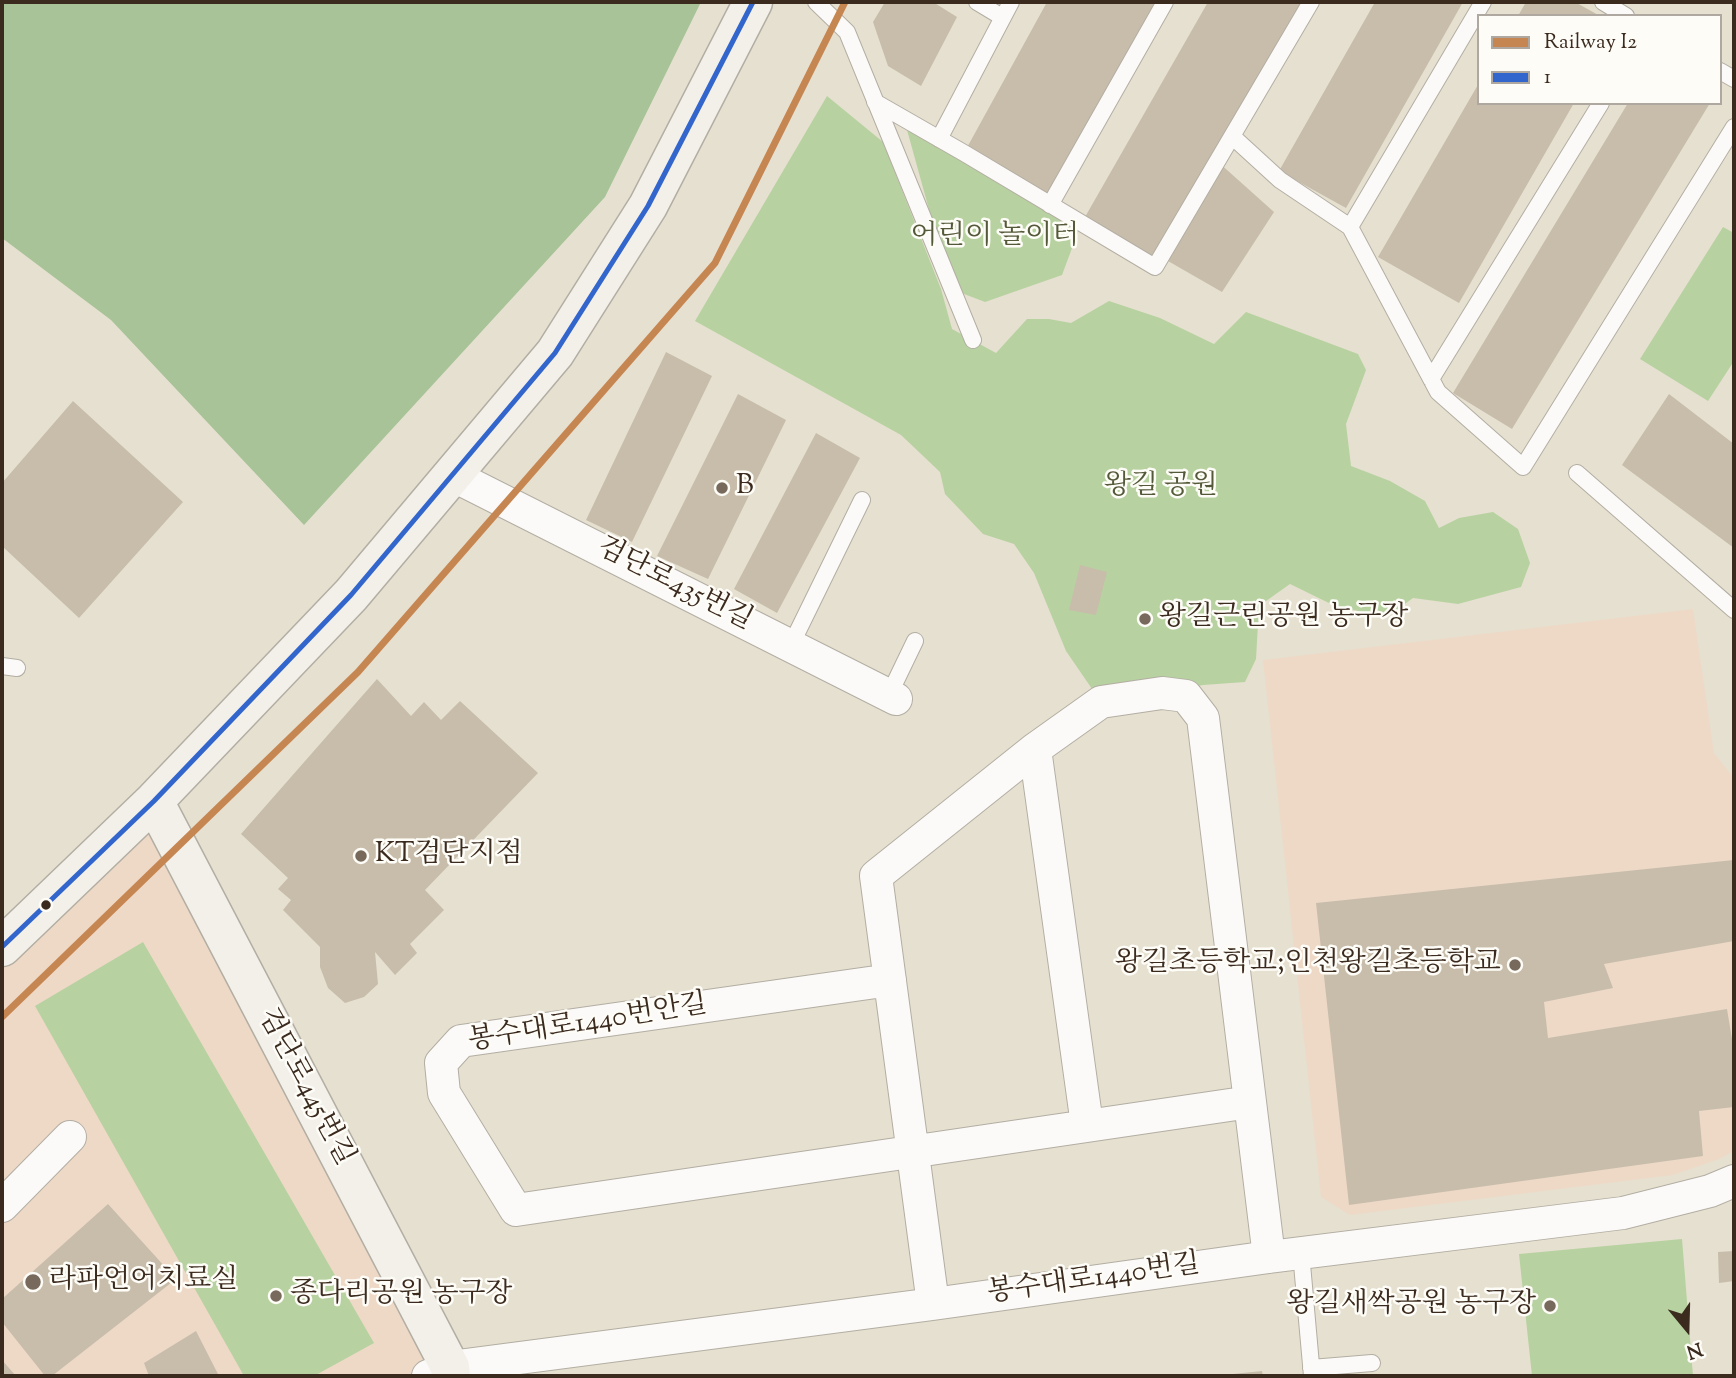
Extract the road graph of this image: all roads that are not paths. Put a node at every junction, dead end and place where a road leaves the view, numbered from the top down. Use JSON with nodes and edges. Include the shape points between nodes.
{"nodes":[{"id":1,"x":753,"y":2,"type":"edge"},
{"id":2,"x":816,"y":2,"type":"edge"},
{"id":3,"x":977,"y":2,"type":"edge"},
{"id":4,"x":1011,"y":2,"type":"edge"},
{"id":5,"x":1165,"y":2,"type":"edge"},
{"id":6,"x":1311,"y":2,"type":"edge"},
{"id":7,"x":1483,"y":2,"type":"edge"},
{"id":8,"x":1603,"y":2,"type":"edge"},
{"id":9,"x":1623,"y":14,"type":"edge"},
{"id":10,"x":1002,"y":17,"type":"junction"},
{"id":11,"x":875,"y":102,"type":"junction"},
{"id":12,"x":1600,"y":105,"type":"edge"},
{"id":13,"x":1734,"y":127,"type":"edge"},
{"id":14,"x":1233,"y":137,"type":"junction"},
{"id":15,"x":939,"y":139,"type":"junction"},
{"id":16,"x":1050,"y":205,"type":"junction"},
{"id":17,"x":1350,"y":227,"type":"junction"},
{"id":18,"x":972,"y":340,"type":"dead end"},
{"id":19,"x":1431,"y":379,"type":"junction"},
{"id":20,"x":1577,"y":473,"type":"dead end"},
{"id":21,"x":452,"y":475,"type":"junction"},
{"id":22,"x":862,"y":500,"type":"dead end"},
{"id":23,"x":1734,"y":610,"type":"edge"},
{"id":24,"x":915,"y":641,"type":"dead end"},
{"id":25,"x":790,"y":645,"type":"junction"},
{"id":26,"x":893,"y":697,"type":"joint"},
{"id":27,"x":1035,"y":749,"type":"junction"},
{"id":28,"x":154,"y":801,"type":"junction"},
{"id":29,"x":2,"y":947,"type":"edge"},
{"id":30,"x":890,"y":981,"type":"junction"},
{"id":31,"x":1250,"y":1102,"type":"junction"},
{"id":32,"x":1087,"y":1125,"type":"junction"},
{"id":33,"x":70,"y":1138,"type":"dead end"},
{"id":34,"x":912,"y":1152,"type":"junction"},
{"id":35,"x":1734,"y":1181,"type":"edge"},
{"id":36,"x":2,"y":1206,"type":"edge"},
{"id":37,"x":1301,"y":1253,"type":"junction"},
{"id":38,"x":1269,"y":1257,"type":"junction"},
{"id":39,"x":933,"y":1304,"type":"junction"},
{"id":40,"x":1372,"y":1363,"type":"dead end"},
{"id":41,"x":1312,"y":1372,"type":"edge"},
{"id":42,"x":443,"y":1373,"type":"edge"}],
"edges":[{"from":1,"to":21,"type":"main road","via":[[648,206],[555,353]]},
{"from":2,"to":11,"type":"lane","via":[[846,32]]},
{"from":3,"to":10,"type":"lane"},
{"from":4,"to":10,"type":"lane"},
{"from":5,"to":16,"type":"lane"},
{"from":6,"to":14,"type":"lane"},
{"from":7,"to":17,"type":"lane"},
{"from":8,"to":9,"type":"lane"},
{"from":10,"to":15,"type":"lane"},
{"from":11,"to":15,"type":"lane"},
{"from":11,"to":18,"type":"lane"},
{"from":12,"to":19,"type":"lane"},
{"from":13,"to":19,"type":"lane","via":[[1523,467],[1438,392]]},
{"from":14,"to":16,"type":"lane","via":[[1155,268]]},
{"from":14,"to":17,"type":"lane","via":[[1280,180]]},
{"from":15,"to":16,"type":"lane"},
{"from":17,"to":19,"type":"lane"},
{"from":20,"to":23,"type":"lane"},
{"from":21,"to":25,"type":"street","name":"검단로435번길"},
{"from":21,"to":28,"type":"main road","via":[[351,595]]},
{"from":22,"to":25,"type":"lane"},
{"from":24,"to":26,"type":"lane"},
{"from":25,"to":26,"type":"street","name":"검단로435번길"},
{"from":27,"to":30,"type":"street","via":[[876,876]]},
{"from":27,"to":31,"type":"street","via":[[1101,702],[1161,693],[1186,696],[1203,718]]},
{"from":27,"to":32,"type":"street"},
{"from":28,"to":29,"type":"main road"},
{"from":28,"to":42,"type":"main road","name":"검단로445번길"},
{"from":30,"to":34,"type":"street"},
{"from":30,"to":34,"type":"street","name":"봉수대로1440번안길","via":[[461,1041],[441,1063],[444,1093],[516,1210]]},
{"from":31,"to":32,"type":"street","name":"봉수대로1440번안길"},
{"from":31,"to":38,"type":"street"},
{"from":32,"to":34,"type":"street","name":"봉수대로1440번안길"},
{"from":33,"to":36,"type":"street"},
{"from":34,"to":39,"type":"street"},
{"from":35,"to":37,"type":"street","name":"봉수대로1440번길","via":[[1623,1213]]},
{"from":37,"to":38,"type":"street","name":"봉수대로1440번길"},
{"from":37,"to":41,"type":"lane"},
{"from":38,"to":39,"type":"street","name":"봉수대로1440번길"},
{"from":39,"to":42,"type":"street","name":"봉수대로1440번길"},
{"from":40,"to":41,"type":"lane"}]}
